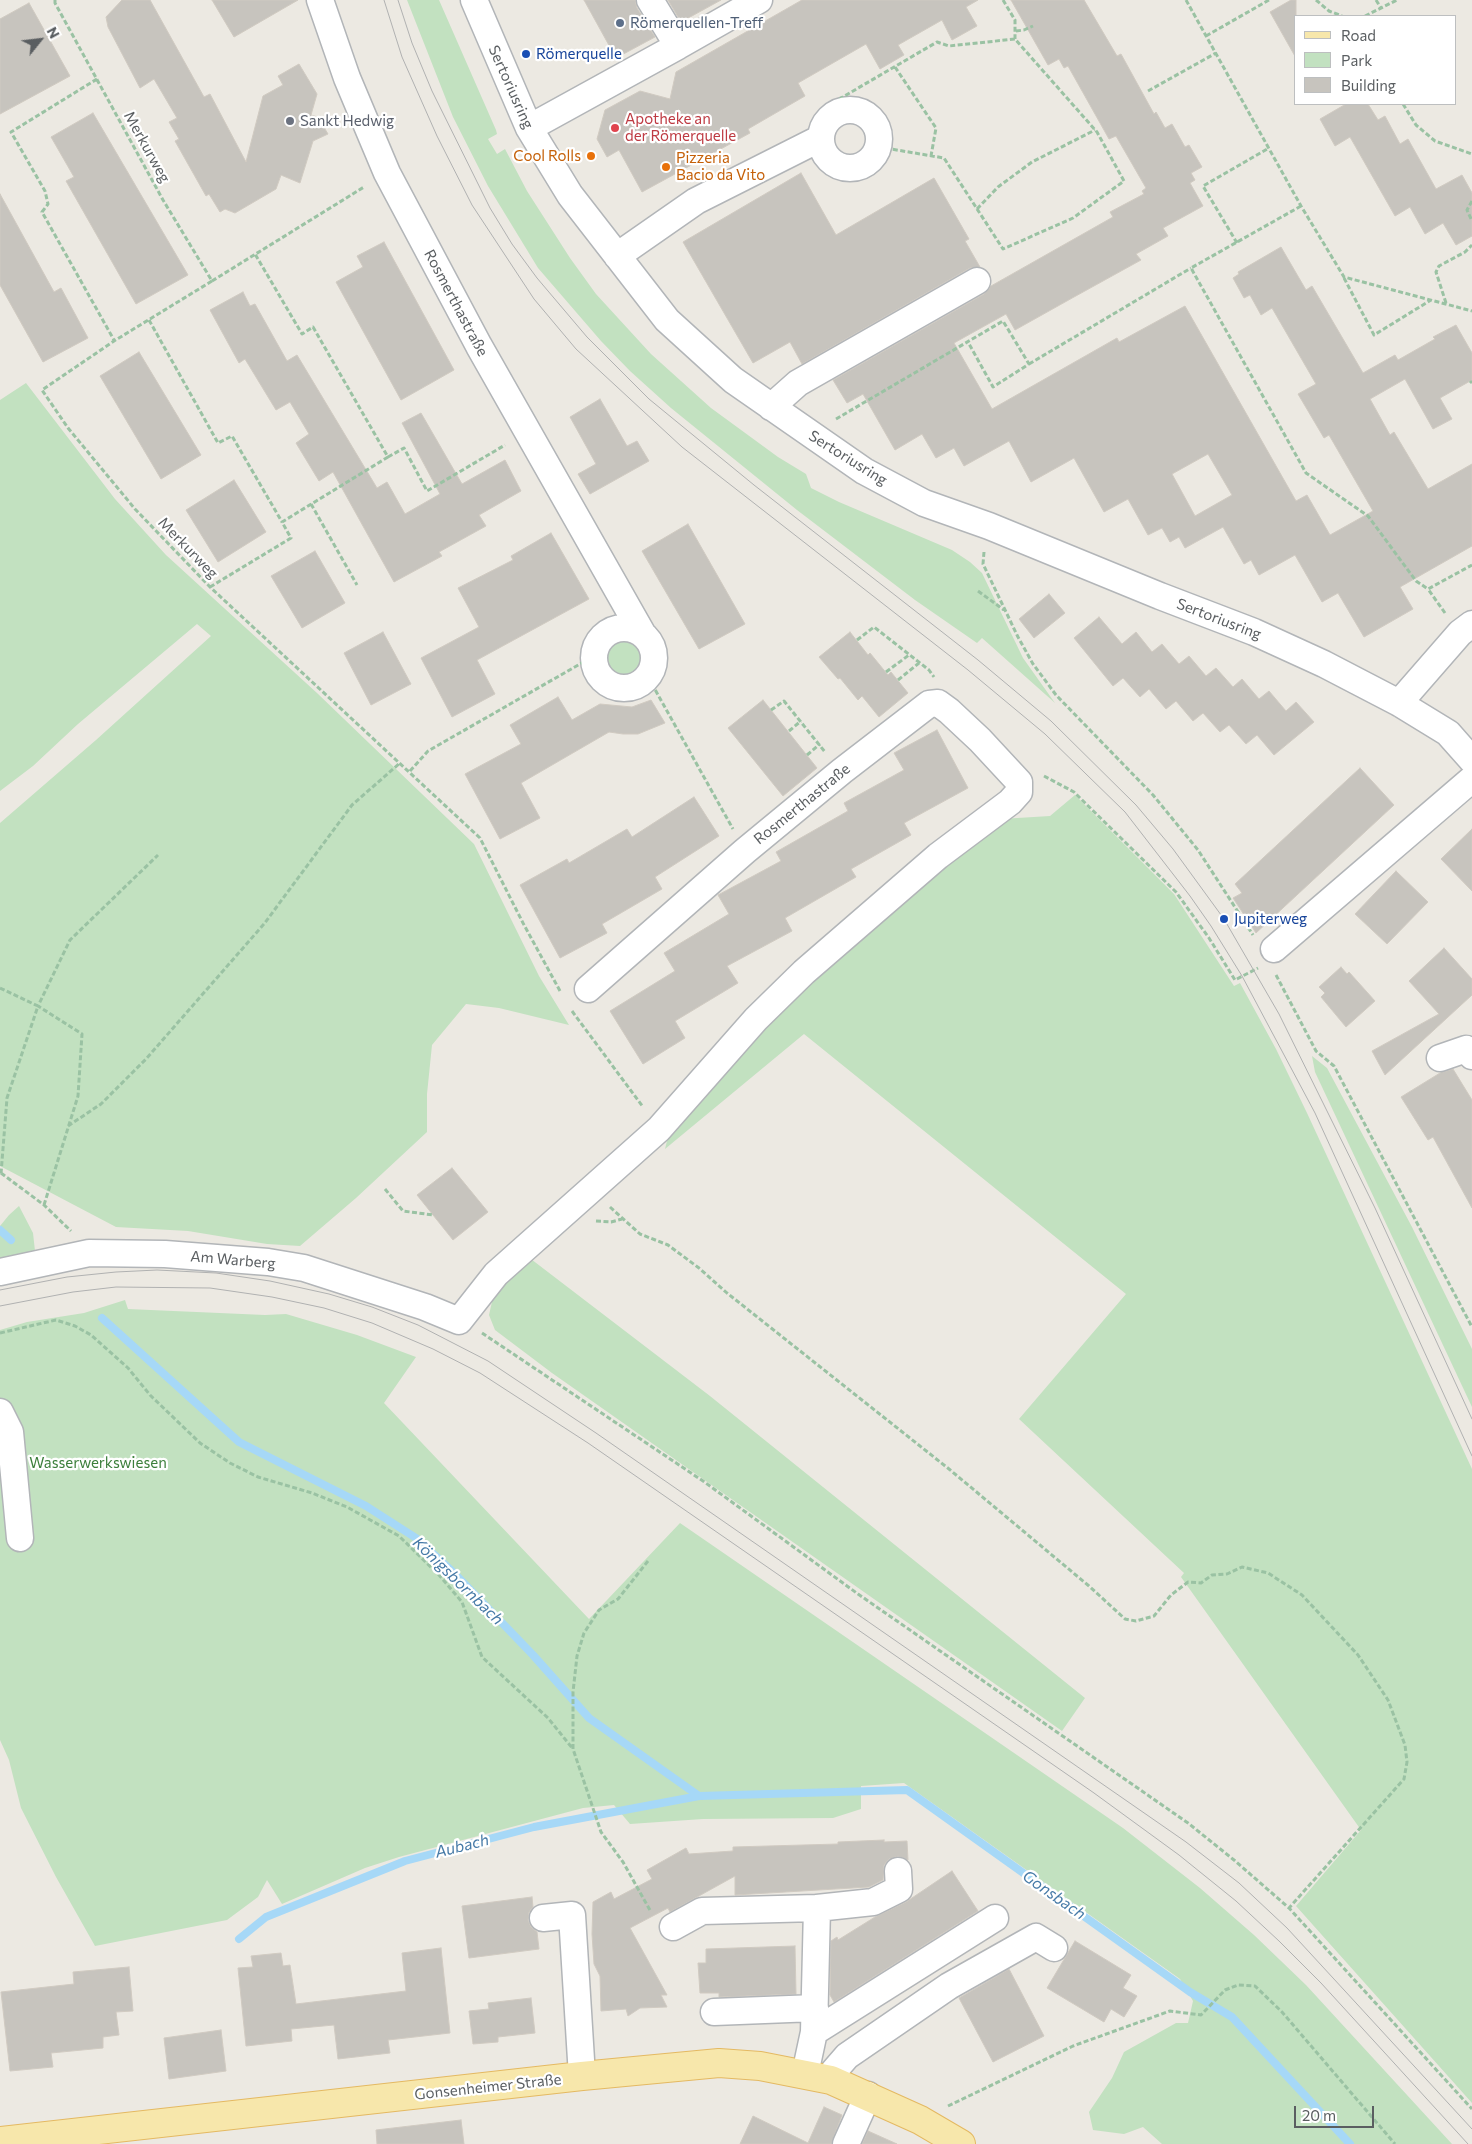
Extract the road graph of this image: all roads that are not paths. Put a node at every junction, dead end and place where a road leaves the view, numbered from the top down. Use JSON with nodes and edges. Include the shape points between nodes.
{"nodes":[{"id":1,"x":320,"y":0,"type":"edge"},
{"id":2,"x":474,"y":0,"type":"edge"},
{"id":3,"x":650,"y":0,"type":"edge"},
{"id":4,"x":758,"y":0,"type":"edge"},
{"id":5,"x":678,"y":46,"type":"junction"},
{"id":6,"x":529,"y":128,"type":"junction"},
{"id":7,"x":824,"y":130,"type":"junction"},
{"id":8,"x":616,"y":256,"type":"junction"},
{"id":9,"x":978,"y":281,"type":"dead end"},
{"id":10,"x":771,"y":407,"type":"junction"},
{"id":11,"x":1466,"y":629,"type":"edge"},
{"id":12,"x":642,"y":633,"type":"junction"},
{"id":13,"x":1399,"y":703,"type":"junction"},
{"id":14,"x":1472,"y":760,"type":"edge"},
{"id":15,"x":1472,"y":779,"type":"edge"},
{"id":16,"x":1266,"y":955,"type":"road end"},
{"id":17,"x":588,"y":989,"type":"dead end"},
{"id":18,"x":1472,"y":1056,"type":"edge"},
{"id":19,"x":1440,"y":1058,"type":"dead end"},
{"id":20,"x":0,"y":1272,"type":"edge"},
{"id":21,"x":459,"y":1321,"type":"joint"},
{"id":22,"x":0,"y":1412,"type":"edge"},
{"id":23,"x":20,"y":1538,"type":"dead end"},
{"id":24,"x":898,"y":1871,"type":"dead end"},
{"id":25,"x":816,"y":1908,"type":"junction"},
{"id":26,"x":543,"y":1918,"type":"dead end"},
{"id":27,"x":995,"y":1918,"type":"dead end"},
{"id":28,"x":673,"y":1927,"type":"road end"},
{"id":29,"x":1054,"y":1948,"type":"dead end"},
{"id":30,"x":714,"y":2012,"type":"dead end"},
{"id":31,"x":814,"y":2020,"type":"junction"},
{"id":32,"x":582,"y":2076,"type":"junction"},
{"id":33,"x":818,"y":2077,"type":"junction"},
{"id":34,"x":868,"y":2095,"type":"junction"},
{"id":35,"x":0,"y":2141,"type":"edge"},
{"id":36,"x":846,"y":2144,"type":"edge"},
{"id":37,"x":961,"y":2144,"type":"edge"}],
"edges":[{"from":1,"to":12,"type":"street","name":"Rosmerthastraße","via":[[347,78],[387,173],[527,432]]},
{"from":2,"to":6,"type":"street","name":"Sertoriusring"},
{"from":3,"to":5,"type":"street"},
{"from":4,"to":5,"type":"street"},
{"from":5,"to":6,"type":"street"},
{"from":6,"to":8,"type":"street","name":"Sertoriusring","via":[[570,196]]},
{"from":7,"to":7,"type":"street","via":[[822,148],[826,157],[841,168],[860,167],[875,156],[879,147],[877,127],[864,113],[844,110],[835,114]]},
{"from":7,"to":8,"type":"street","via":[[696,201]]},
{"from":8,"to":10,"type":"street","name":"Sertoriusring","via":[[667,320],[733,380]]},
{"from":9,"to":10,"type":"street","via":[[798,383]]},
{"from":10,"to":13,"type":"street","name":"Sertoriusring","via":[[864,471],[924,503],[1254,632]]},
{"from":11,"to":13,"type":"street"},
{"from":12,"to":12,"type":"street","name":"Rosmerthastraße","via":[[655,658],[648,676],[632,687],[614,686],[599,674],[594,656],[600,639],[615,629],[633,628]]},
{"from":13,"to":14,"type":"street","name":"Sertoriusring","via":[[1448,733]]},
{"from":15,"to":16,"type":"street"},
{"from":17,"to":21,"type":"street","name":"Rosmerthastraße","via":[[745,851],[921,708],[938,703],[1030,778],[1010,802],[931,862],[804,972],[756,1019],[659,1129],[496,1274]]},
{"from":18,"to":19,"type":"street","via":[[1466,1049]]},
{"from":20,"to":21,"type":"street","name":"Am Warberg","via":[[89,1253],[268,1262],[304,1268]]},
{"from":22,"to":23,"type":"street","via":[[10,1432]]},
{"from":24,"to":25,"type":"street","via":[[899,1889],[873,1902]]},
{"from":25,"to":28,"type":"street","via":[[702,1911]]},
{"from":25,"to":31,"type":"street"},
{"from":26,"to":32,"type":"street","via":[[572,1915]]},
{"from":27,"to":31,"type":"street"},
{"from":29,"to":33,"type":"street","via":[[1036,1937],[949,1986],[847,2056],[834,2071]]},
{"from":30,"to":31,"type":"street"},
{"from":31,"to":33,"type":"street"},
{"from":32,"to":33,"type":"main road","name":"Gonsenheimer Straße","via":[[720,2063],[760,2066]]},
{"from":32,"to":35,"type":"main road","name":"Gonsenheimer Straße"},
{"from":33,"to":34,"type":"main road","name":"Gonsenheimer Straße"},
{"from":34,"to":36,"type":"street"},
{"from":34,"to":37,"type":"main road","name":"Gonsenheimer Straße"}]}
